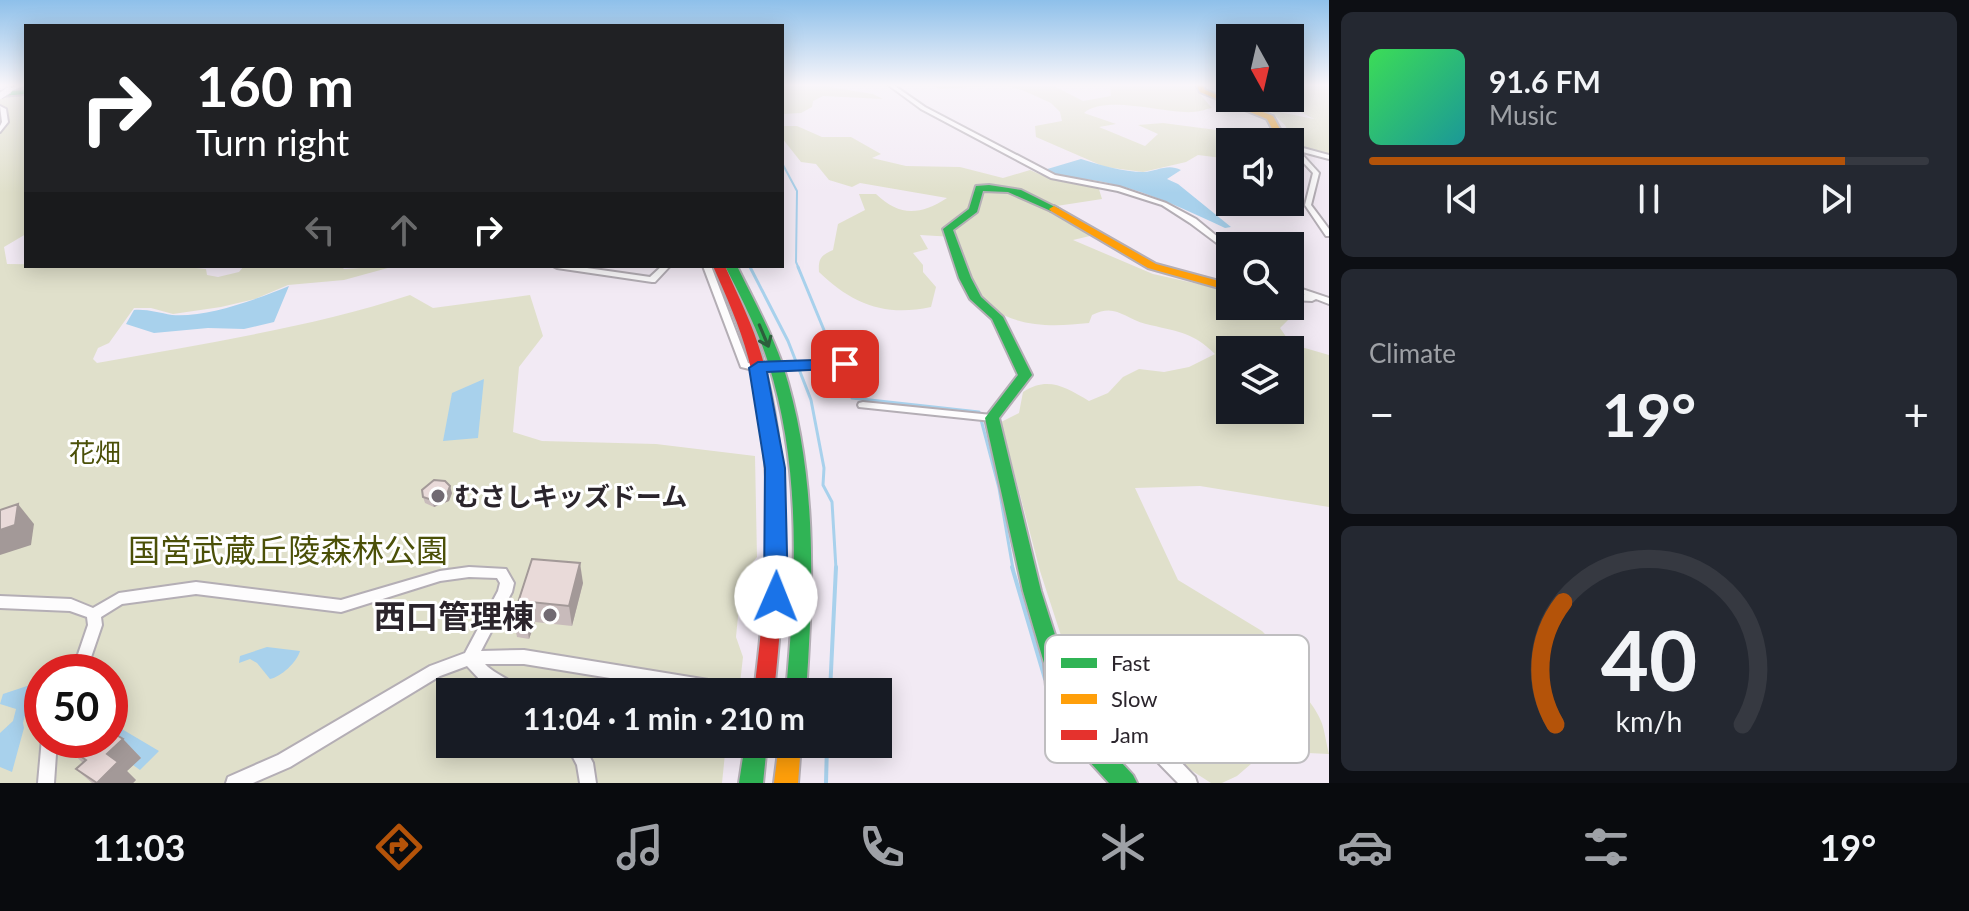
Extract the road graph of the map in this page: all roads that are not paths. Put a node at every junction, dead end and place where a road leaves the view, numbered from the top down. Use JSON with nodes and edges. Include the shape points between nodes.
{"nodes":[{"id":1,"x":948,"y":121,"type":"edge"},
{"id":2,"x":1304,"y":150,"type":"edge"},
{"id":3,"x":1329,"y":157,"type":"edge"},
{"id":4,"x":1304,"y":161,"type":"edge"},
{"id":5,"x":1329,"y":234,"type":"edge"},
{"id":6,"x":1216,"y":240,"type":"edge"},
{"id":7,"x":571,"y":268,"type":"edge"},
{"id":8,"x":664,"y":268,"type":"edge"},
{"id":9,"x":708,"y":268,"type":"edge"},
{"id":10,"x":720,"y":268,"type":"edge"},
{"id":11,"x":732,"y":268,"type":"edge"},
{"id":12,"x":1216,"y":284,"type":"edge"},
{"id":13,"x":1304,"y":292,"type":"edge"},
{"id":14,"x":1304,"y":298,"type":"edge"},
{"id":15,"x":1329,"y":301,"type":"edge"},
{"id":16,"x":845,"y":364,"type":"dead end"},
{"id":17,"x":776,"y":367,"type":"junction"},
{"id":18,"x":758,"y":368,"type":"junction"},
{"id":19,"x":863,"y":405,"type":"dead end"},
{"id":20,"x":992,"y":418,"type":"junction"},
{"id":21,"x":0,"y":602,"type":"edge"},
{"id":22,"x":94,"y":614,"type":"junction"},
{"id":23,"x":1046,"y":635,"type":"edge"},
{"id":24,"x":85,"y":654,"type":"edge"},
{"id":25,"x":470,"y":658,"type":"junction"},
{"id":26,"x":489,"y":678,"type":"edge"},
{"id":27,"x":653,"y":678,"type":"edge"},
{"id":28,"x":766,"y":678,"type":"edge"},
{"id":29,"x":797,"y":678,"type":"edge"},
{"id":30,"x":48,"y":758,"type":"edge"},
{"id":31,"x":582,"y":758,"type":"edge"},
{"id":32,"x":754,"y":758,"type":"edge"},
{"id":33,"x":789,"y":758,"type":"edge"},
{"id":34,"x":1106,"y":763,"type":"edge"},
{"id":35,"x":1169,"y":763,"type":"edge"},
{"id":36,"x":46,"y":783,"type":"edge"},
{"id":37,"x":234,"y":783,"type":"edge"},
{"id":38,"x":588,"y":783,"type":"edge"},
{"id":39,"x":751,"y":783,"type":"edge"},
{"id":40,"x":786,"y":783,"type":"edge"},
{"id":41,"x":1125,"y":783,"type":"edge"},
{"id":42,"x":1189,"y":783,"type":"edge"}],
"edges":[{"from":1,"to":6,"type":"street","via":[[1053,177],[1164,204]]},
{"from":2,"to":3,"type":"street"},
{"from":4,"to":5,"type":"street","via":[[1316,173],[1308,205]]},
{"from":7,"to":8,"type":"street","via":[[652,280]]},
{"from":9,"to":18,"type":"street","via":[[744,365]]},
{"from":10,"to":18,"type":"street"},
{"from":11,"to":17,"type":"street","one_way":true},
{"from":12,"to":20,"type":"street","via":[[1151,266],[1049,203],[982,186],[974,210],[948,234],[970,289],[997,317],[1025,375]]},
{"from":13,"to":15,"type":"street"},
{"from":14,"to":15,"type":"street"},
{"from":16,"to":17,"type":"street"},
{"from":17,"to":18,"type":"street"},
{"from":17,"to":29,"type":"street","via":[[788,410],[802,509]]},
{"from":18,"to":28,"type":"street","via":[[777,510],[776,597]]},
{"from":19,"to":20,"type":"street"},
{"from":20,"to":23,"type":"street"},
{"from":21,"to":22,"type":"street","via":[[71,605]]},
{"from":22,"to":24,"type":"street"},
{"from":22,"to":25,"type":"street","via":[[119,599],[196,588],[341,606],[440,576],[501,573],[505,592]]},
{"from":25,"to":26,"type":"street"},
{"from":25,"to":27,"type":"street","via":[[524,657]]},
{"from":25,"to":37,"type":"street","via":[[435,671],[284,761]]},
{"from":30,"to":36,"type":"street"},
{"from":31,"to":38,"type":"street"},
{"from":32,"to":39,"type":"street"},
{"from":33,"to":40,"type":"street"},
{"from":34,"to":41,"type":"street"},
{"from":35,"to":42,"type":"street"}]}
